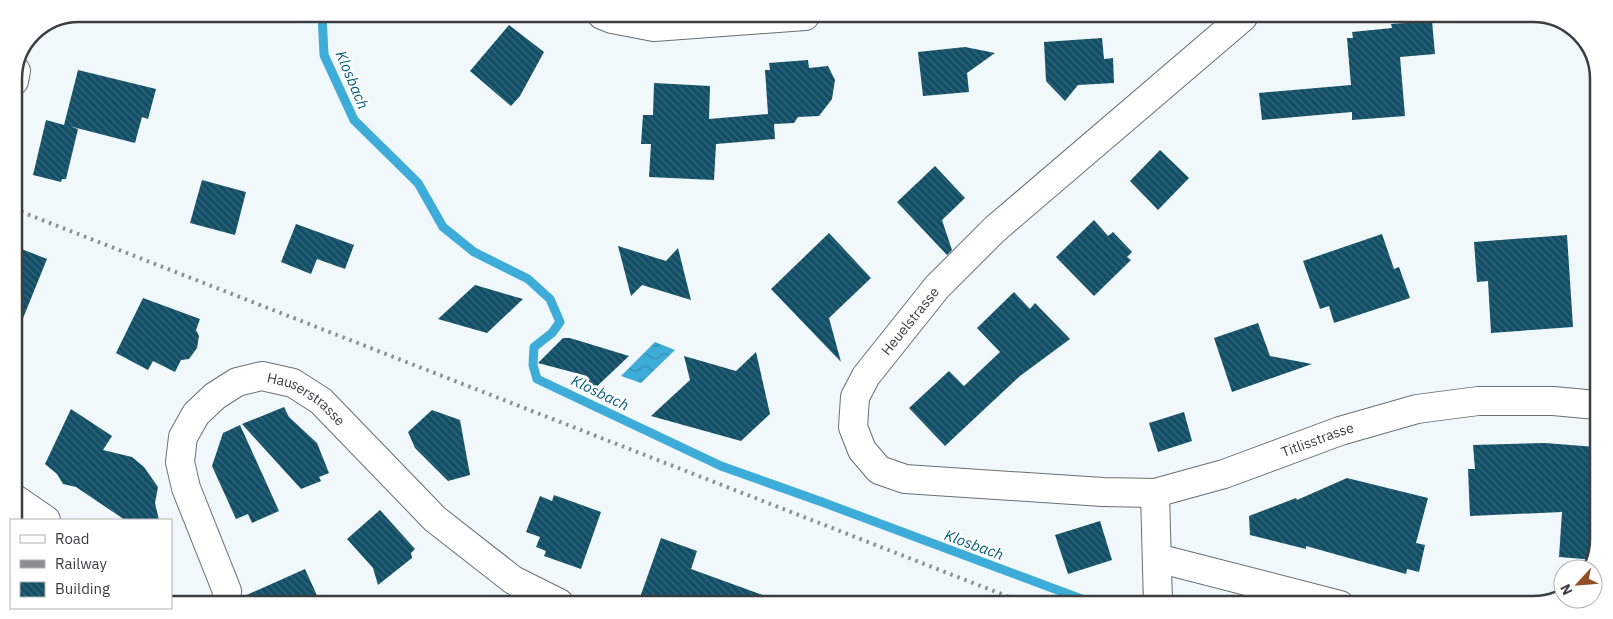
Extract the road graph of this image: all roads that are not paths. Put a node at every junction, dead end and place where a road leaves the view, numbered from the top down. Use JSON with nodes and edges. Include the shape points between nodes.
{"nodes":[{"id":1,"x":628,"y":22,"type":"edge"},
{"id":2,"x":723,"y":22,"type":"edge"},
{"id":3,"x":1237,"y":22,"type":"edge"},
{"id":4,"x":1590,"y":404,"type":"edge"},
{"id":5,"x":1155,"y":493,"type":"junction"},
{"id":6,"x":23,"y":504,"type":"edge"},
{"id":7,"x":45,"y":519,"type":"edge"},
{"id":8,"x":1157,"y":558,"type":"junction"},
{"id":9,"x":227,"y":596,"type":"edge"},
{"id":10,"x":545,"y":596,"type":"edge"},
{"id":11,"x":1158,"y":596,"type":"edge"},
{"id":12,"x":1305,"y":596,"type":"edge"}],
"edges":[{"from":1,"to":2,"type":"street","via":[[654,27]]},
{"from":3,"to":5,"type":"street","name":"Heuelstrasse","via":[[995,228],[937,287],[866,376],[855,397],[852,412],[853,427],[862,450],[879,470],[905,479]]},
{"from":4,"to":5,"type":"street","name":"Titlisstrasse","via":[[1478,401],[1417,409],[1340,432],[1224,474]]},
{"from":5,"to":8,"type":"street"},
{"from":6,"to":7,"type":"street"},
{"from":8,"to":11,"type":"street"},
{"from":8,"to":12,"type":"street"},
{"from":9,"to":10,"type":"street","name":"Hauserstrasse","via":[[186,488],[180,462],[183,437],[196,414],[215,396],[236,382],[262,376],[293,383],[321,401],[435,519],[513,580]]}]}
